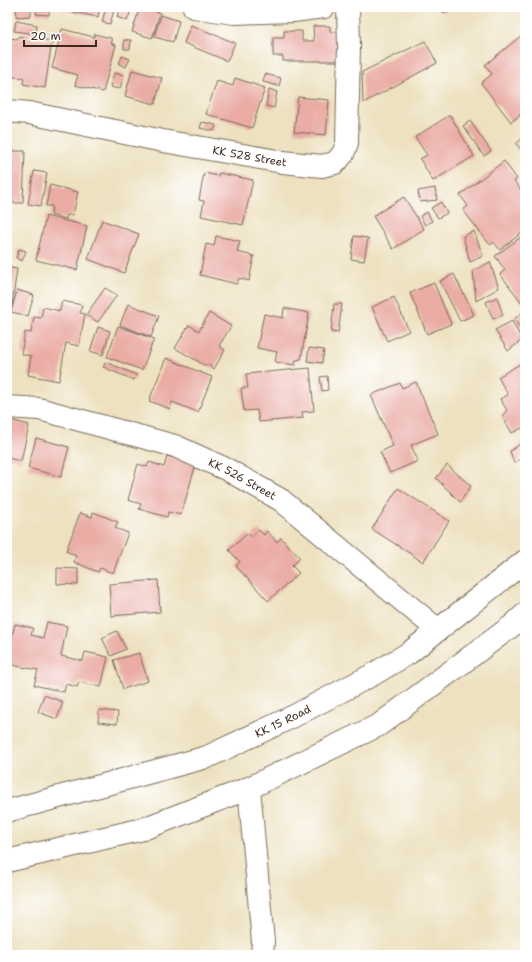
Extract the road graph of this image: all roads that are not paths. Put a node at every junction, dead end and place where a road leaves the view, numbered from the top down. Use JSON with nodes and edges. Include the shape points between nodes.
{"nodes":[{"id":1,"x":194,"y":7,"type":"edge"},
{"id":2,"x":324,"y":7,"type":"edge"},
{"id":3,"x":348,"y":7,"type":"edge"},
{"id":4,"x":7,"y":111,"type":"edge"},
{"id":5,"x":7,"y":407,"type":"edge"},
{"id":6,"x":525,"y":561,"type":"edge"},
{"id":7,"x":525,"y":614,"type":"edge"},
{"id":8,"x":438,"y":630,"type":"junction"},
{"id":9,"x":249,"y":788,"type":"junction"},
{"id":10,"x":7,"y":812,"type":"edge"},
{"id":11,"x":7,"y":861,"type":"edge"},
{"id":12,"x":262,"y":955,"type":"edge"}],
"edges":[{"from":1,"to":2,"type":"main road","via":[[234,13]]},
{"from":3,"to":4,"type":"main road","name":"KK 528 Street","via":[[347,143],[343,154],[335,163],[322,166],[283,162],[163,141],[29,113]]},
{"from":5,"to":8,"type":"main road","name":"KK 526 Street","via":[[39,409],[175,446],[228,470],[281,500]]},
{"from":6,"to":8,"type":"main road","name":"KK 15 Road"},
{"from":7,"to":9,"type":"main road","via":[[379,725]]},
{"from":8,"to":10,"type":"main road","name":"KK 15 Road","via":[[409,653],[372,676],[206,757]]},
{"from":9,"to":11,"type":"main road","via":[[143,829]]},
{"from":9,"to":12,"type":"main road","via":[[263,942]]}]}
